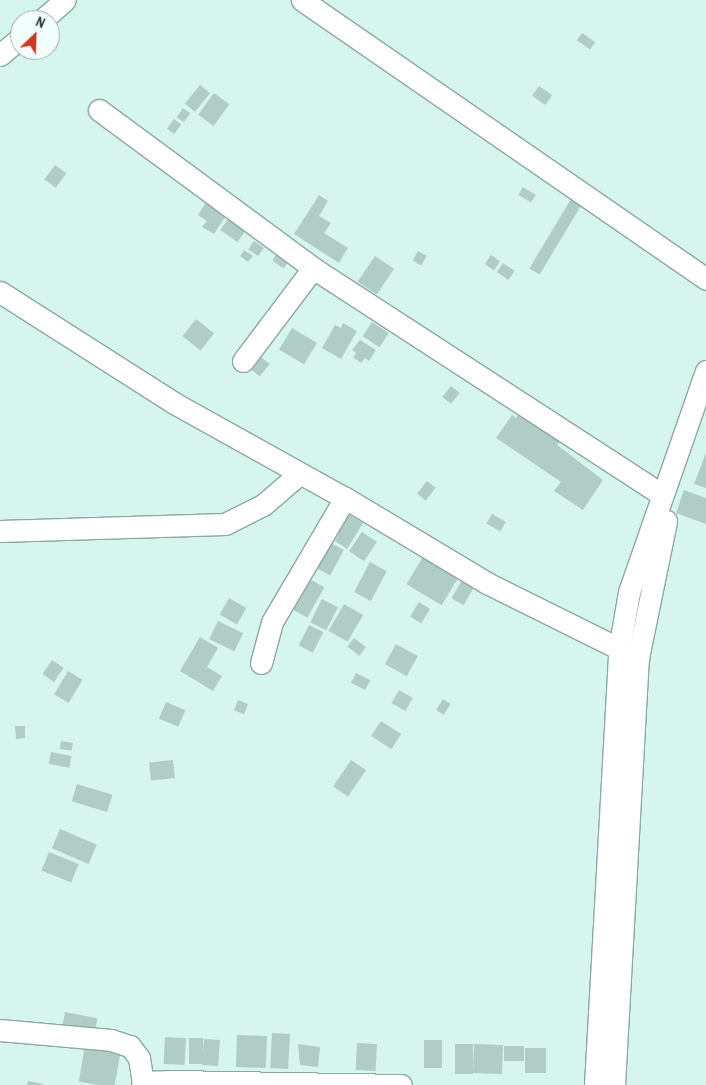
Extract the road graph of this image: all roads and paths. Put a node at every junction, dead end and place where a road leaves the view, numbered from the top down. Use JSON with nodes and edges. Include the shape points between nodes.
{"nodes":[{"id":1,"x":65,"y":0,"type":"edge"},
{"id":2,"x":302,"y":0,"type":"edge"},
{"id":3,"x":54,"y":10,"type":"edge"},
{"id":4,"x":10,"y":46,"type":"edge"},
{"id":5,"x":0,"y":55,"type":"edge"},
{"id":6,"x":99,"y":110,"type":"dead end"},
{"id":7,"x":313,"y":268,"type":"junction"},
{"id":8,"x":706,"y":279,"type":"edge"},
{"id":9,"x":0,"y":292,"type":"edge"},
{"id":10,"x":243,"y":361,"type":"dead end"},
{"id":11,"x":706,"y":372,"type":"edge"},
{"id":12,"x":706,"y":410,"type":"edge"},
{"id":13,"x":299,"y":474,"type":"junction"},
{"id":14,"x":662,"y":495,"type":"junction"},
{"id":15,"x":345,"y":498,"type":"junction"},
{"id":16,"x":0,"y":531,"type":"edge"},
{"id":17,"x":629,"y":654,"type":"junction"},
{"id":18,"x":260,"y":663,"type":"dead end"},
{"id":19,"x":0,"y":1030,"type":"edge"},
{"id":20,"x":142,"y":1084,"type":"edge"},
{"id":21,"x":401,"y":1085,"type":"edge"},
{"id":22,"x":595,"y":1085,"type":"edge"},
{"id":23,"x":614,"y":1085,"type":"edge"}],
"edges":[{"from":1,"to":3,"type":"street"},
{"from":2,"to":8,"type":"street"},
{"from":4,"to":5,"type":"street"},
{"from":6,"to":7,"type":"street"},
{"from":7,"to":10,"type":"street"},
{"from":7,"to":14,"type":"street"},
{"from":9,"to":13,"type":"street","via":[[174,403]]},
{"from":11,"to":14,"type":"street"},
{"from":12,"to":17,"type":"street","via":[[665,526]]},
{"from":13,"to":15,"type":"street"},
{"from":13,"to":16,"type":"street","via":[[263,504],[224,524]]},
{"from":14,"to":17,"type":"street","via":[[630,592]]},
{"from":15,"to":17,"type":"street","via":[[487,584]]},
{"from":15,"to":18,"type":"street","via":[[272,622]]},
{"from":17,"to":22,"type":"street"},
{"from":17,"to":23,"type":"street"},
{"from":19,"to":20,"type":"street","via":[[111,1040],[130,1046],[139,1058]]},
{"from":20,"to":21,"type":"street"}]}
